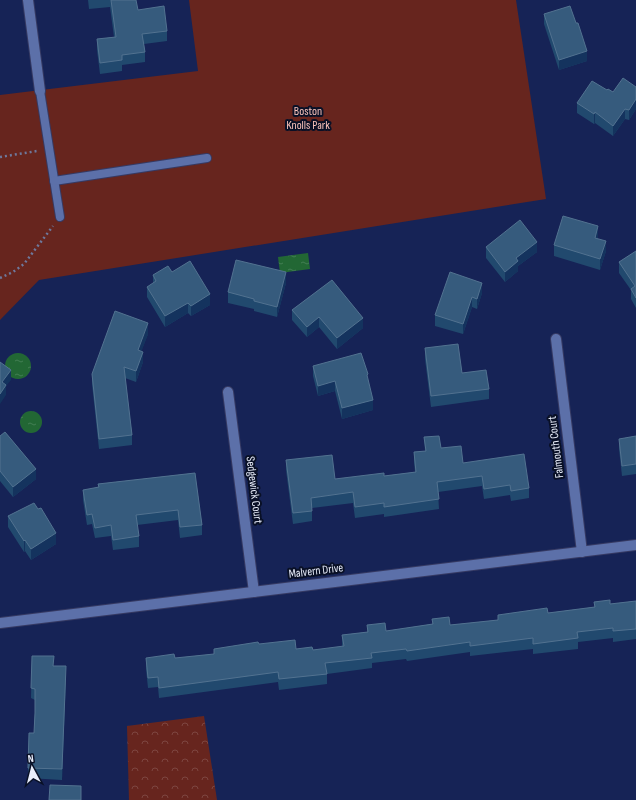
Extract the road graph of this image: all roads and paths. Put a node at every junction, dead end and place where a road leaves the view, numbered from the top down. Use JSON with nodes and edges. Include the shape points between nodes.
{"nodes":[{"id":1,"x":28,"y":0,"type":"edge"},
{"id":2,"x":40,"y":91,"type":"joint"},
{"id":3,"x":49,"y":150,"type":"junction"},
{"id":4,"x":0,"y":157,"type":"edge"},
{"id":5,"x":207,"y":158,"type":"dead end"},
{"id":6,"x":54,"y":181,"type":"junction"},
{"id":7,"x":60,"y":217,"type":"joint"},
{"id":8,"x":0,"y":278,"type":"edge"},
{"id":9,"x":556,"y":339,"type":"dead end"},
{"id":10,"x":228,"y":392,"type":"dead end"},
{"id":11,"x":636,"y":545,"type":"edge"},
{"id":12,"x":582,"y":552,"type":"junction"},
{"id":13,"x":254,"y":592,"type":"junction"},
{"id":14,"x":0,"y":623,"type":"edge"}],
"edges":[{"from":1,"to":2,"type":"street"},
{"from":2,"to":3,"type":"lane"},
{"from":3,"to":4,"type":"path"},
{"from":3,"to":6,"type":"lane"},
{"from":5,"to":6,"type":"lane"},
{"from":6,"to":7,"type":"lane"},
{"from":7,"to":8,"type":"path","via":[[24,264]]},
{"from":9,"to":12,"type":"street","name":"Falmouth Court"},
{"from":10,"to":13,"type":"street","name":"Sedgewick Court"},
{"from":11,"to":12,"type":"street","name":"Malvern Drive"},
{"from":12,"to":13,"type":"street","name":"Malvern Drive"},
{"from":13,"to":14,"type":"street","name":"Malvern Drive"}]}
